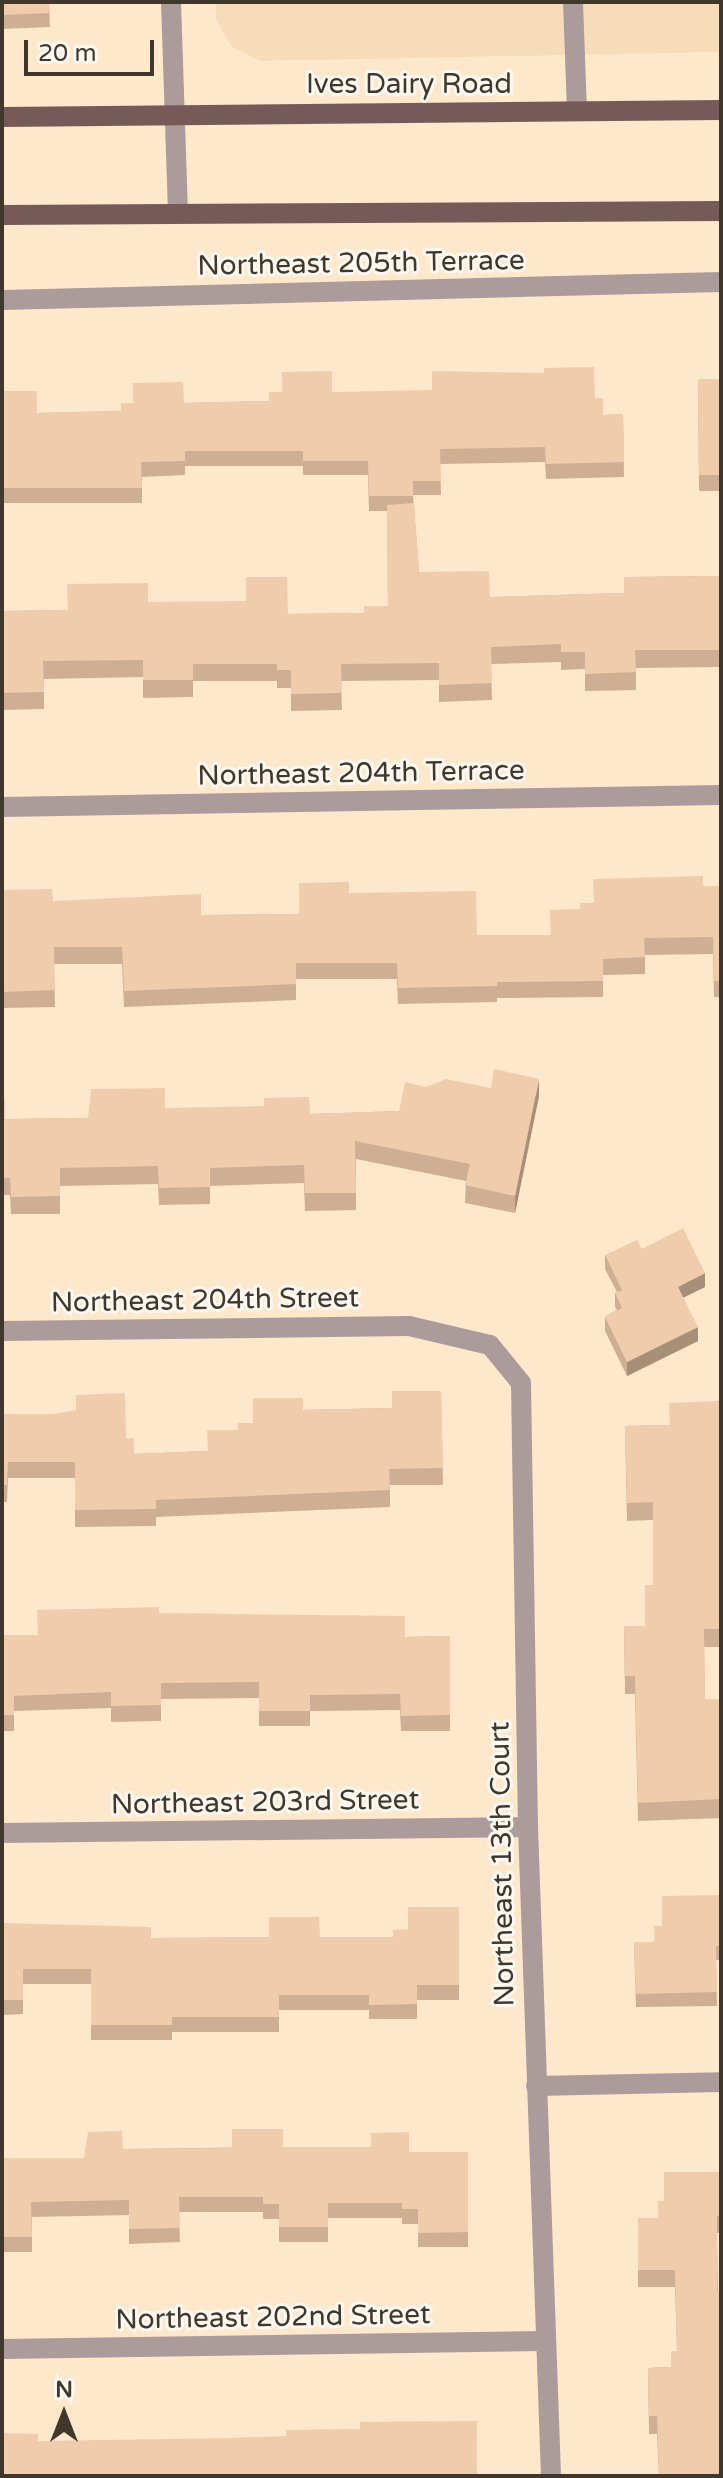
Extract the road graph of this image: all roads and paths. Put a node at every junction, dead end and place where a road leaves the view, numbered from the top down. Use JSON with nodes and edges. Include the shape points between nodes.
{"nodes":[{"id":1,"x":171,"y":2,"type":"edge"},
{"id":2,"x":573,"y":2,"type":"edge"},
{"id":3,"x":577,"y":110,"type":"junction"},
{"id":4,"x":721,"y":110,"type":"edge"},
{"id":5,"x":174,"y":113,"type":"junction"},
{"id":6,"x":2,"y":117,"type":"edge"},
{"id":7,"x":721,"y":211,"type":"edge"},
{"id":8,"x":178,"y":212,"type":"junction"},
{"id":9,"x":2,"y":215,"type":"edge"},
{"id":10,"x":721,"y":282,"type":"edge"},
{"id":11,"x":2,"y":300,"type":"edge"},
{"id":12,"x":721,"y":795,"type":"edge"},
{"id":13,"x":2,"y":807,"type":"edge"},
{"id":14,"x":409,"y":1326,"type":"joint"},
{"id":15,"x":2,"y":1331,"type":"edge"},
{"id":16,"x":528,"y":1827,"type":"junction"},
{"id":17,"x":2,"y":1833,"type":"edge"},
{"id":18,"x":721,"y":2082,"type":"edge"},
{"id":19,"x":536,"y":2086,"type":"junction"},
{"id":20,"x":544,"y":2341,"type":"junction"},
{"id":21,"x":2,"y":2349,"type":"edge"},
{"id":22,"x":551,"y":2476,"type":"edge"}],
"edges":[{"from":1,"to":5,"type":"street"},
{"from":2,"to":3,"type":"street"},
{"from":3,"to":4,"type":"main road","name":"Ives Dairy Road"},
{"from":3,"to":5,"type":"main road","name":"Ives Dairy Road"},
{"from":5,"to":6,"type":"main road","name":"Ives Dairy Road"},
{"from":5,"to":8,"type":"street"},
{"from":7,"to":8,"type":"main road"},
{"from":8,"to":9,"type":"main road"},
{"from":10,"to":11,"type":"street","name":"Northeast 205th Terrace"},
{"from":12,"to":13,"type":"street","name":"Northeast 204th Terrace"},
{"from":14,"to":15,"type":"street","name":"Northeast 204th Street"},
{"from":14,"to":16,"type":"street","name":"Northeast 13th Court","via":[[490,1345],[521,1383]]},
{"from":16,"to":17,"type":"street","name":"Northeast 203rd Street"},
{"from":16,"to":19,"type":"street","name":"Northeast 13th Court"},
{"from":18,"to":19,"type":"street"},
{"from":19,"to":20,"type":"street","name":"Northeast 13th Court"},
{"from":20,"to":21,"type":"street","name":"Northeast 202nd Street"},
{"from":20,"to":22,"type":"street","name":"Northeast 13th Court"}]}
